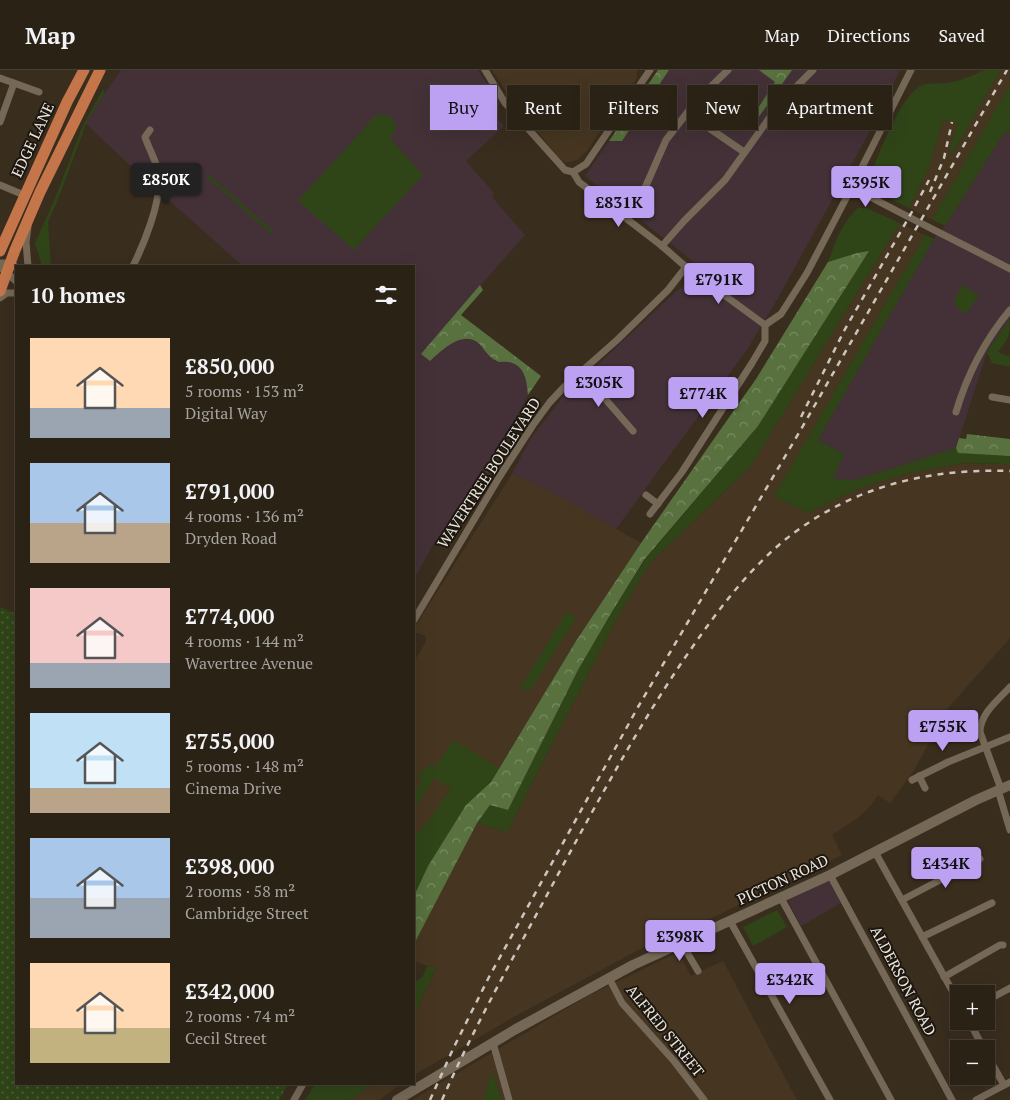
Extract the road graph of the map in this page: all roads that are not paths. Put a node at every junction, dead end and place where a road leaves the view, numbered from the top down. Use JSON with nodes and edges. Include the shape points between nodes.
{"nodes":[{"id":1,"x":84,"y":70,"type":"edge"},
{"id":2,"x":100,"y":70,"type":"edge"},
{"id":3,"x":485,"y":70,"type":"edge"},
{"id":4,"x":650,"y":70,"type":"edge"},
{"id":5,"x":728,"y":70,"type":"edge"},
{"id":6,"x":813,"y":70,"type":"edge"},
{"id":7,"x":911,"y":70,"type":"edge"},
{"id":8,"x":0,"y":78,"type":"edge"},
{"id":9,"x":14,"y":83,"type":"junction"},
{"id":10,"x":712,"y":85,"type":"edge"},
{"id":11,"x":39,"y":92,"type":"dead end"},
{"id":12,"x":687,"y":113,"type":"edge"},
{"id":13,"x":0,"y":122,"type":"edge"},
{"id":14,"x":150,"y":130,"type":"dead end"},
{"id":15,"x":712,"y":130,"type":"edge"},
{"id":16,"x":744,"y":152,"type":"junction"},
{"id":17,"x":572,"y":172,"type":"junction"},
{"id":18,"x":0,"y":185,"type":"edge"},
{"id":19,"x":852,"y":188,"type":"junction"},
{"id":20,"x":24,"y":195,"type":"junction"},
{"id":21,"x":641,"y":197,"type":"dead end"},
{"id":22,"x":30,"y":214,"type":"junction"},
{"id":23,"x":662,"y":246,"type":"junction"},
{"id":24,"x":0,"y":251,"type":"edge"},
{"id":25,"x":28,"y":265,"type":"edge"},
{"id":26,"x":133,"y":265,"type":"edge"},
{"id":27,"x":6,"y":266,"type":"edge"},
{"id":28,"x":686,"y":268,"type":"junction"},
{"id":29,"x":1010,"y":269,"type":"edge"},
{"id":30,"x":15,"y":280,"type":"edge"},
{"id":31,"x":0,"y":291,"type":"edge"},
{"id":32,"x":15,"y":293,"type":"edge"},
{"id":33,"x":0,"y":298,"type":"edge"},
{"id":34,"x":1010,"y":310,"type":"edge"},
{"id":35,"x":765,"y":324,"type":"junction"},
{"id":36,"x":581,"y":371,"type":"junction"},
{"id":37,"x":992,"y":397,"type":"dead end"},
{"id":38,"x":1010,"y":400,"type":"edge"},
{"id":39,"x":956,"y":412,"type":"dead end"},
{"id":40,"x":633,"y":431,"type":"dead end"},
{"id":41,"x":646,"y":495,"type":"dead end"},
{"id":42,"x":658,"y":504,"type":"junction"},
{"id":43,"x":650,"y":514,"type":"dead end"},
{"id":44,"x":415,"y":618,"type":"edge"},
{"id":45,"x":1010,"y":687,"type":"edge"},
{"id":46,"x":1010,"y":737,"type":"edge"},
{"id":47,"x":985,"y":747,"type":"junction"},
{"id":48,"x":919,"y":776,"type":"junction"},
{"id":49,"x":912,"y":780,"type":"dead end"},
{"id":50,"x":925,"y":788,"type":"dead end"},
{"id":51,"x":1003,"y":788,"type":"edge"},
{"id":52,"x":1010,"y":830,"type":"edge"},
{"id":53,"x":875,"y":852,"type":"junction"},
{"id":54,"x":980,"y":859,"type":"dead end"},
{"id":55,"x":830,"y":875,"type":"junction"},
{"id":56,"x":781,"y":898,"type":"junction"},
{"id":57,"x":902,"y":900,"type":"junction"},
{"id":58,"x":992,"y":903,"type":"dead end"},
{"id":59,"x":730,"y":921,"type":"junction"},
{"id":60,"x":922,"y":937,"type":"junction"},
{"id":61,"x":681,"y":942,"type":"junction"},
{"id":62,"x":1003,"y":945,"type":"dead end"},
{"id":63,"x":698,"y":970,"type":"dead end"},
{"id":64,"x":944,"y":977,"type":"junction"},
{"id":65,"x":609,"y":978,"type":"junction"},
{"id":66,"x":950,"y":987,"type":"edge"},
{"id":67,"x":1010,"y":988,"type":"edge"},
{"id":68,"x":995,"y":996,"type":"edge"},
{"id":69,"x":493,"y":1043,"type":"junction"},
{"id":70,"x":995,"y":1067,"type":"edge"},
{"id":71,"x":1007,"y":1084,"type":"edge"},
{"id":72,"x":302,"y":1085,"type":"edge"},
{"id":73,"x":294,"y":1100,"type":"edge"},
{"id":74,"x":398,"y":1100,"type":"edge"},
{"id":75,"x":509,"y":1100,"type":"edge"},
{"id":76,"x":704,"y":1100,"type":"edge"},
{"id":77,"x":830,"y":1100,"type":"edge"},
{"id":78,"x":891,"y":1100,"type":"edge"},
{"id":79,"x":952,"y":1100,"type":"edge"},
{"id":80,"x":976,"y":1100,"type":"edge"}],
"edges":[{"from":1,"to":20,"type":"highway","name":"EDGE LANE"},
{"from":2,"to":22,"type":"highway","name":"EDGE LANE"},
{"from":3,"to":17,"type":"street","via":[[510,109],[565,170]]},
{"from":4,"to":17,"type":"street","via":[[586,164]]},
{"from":5,"to":10,"type":"street"},
{"from":6,"to":16,"type":"street","via":[[780,103]]},
{"from":7,"to":19,"type":"street"},
{"from":8,"to":9,"type":"street"},
{"from":9,"to":11,"type":"street"},
{"from":9,"to":13,"type":"street"},
{"from":12,"to":21,"type":"street","via":[[666,140]]},
{"from":14,"to":26,"type":"street","via":[[145,137],[159,177],[158,186],[154,212]]},
{"from":15,"to":16,"type":"street"},
{"from":16,"to":23,"type":"street","via":[[725,180]]},
{"from":17,"to":23,"type":"street","via":[[579,182]]},
{"from":18,"to":20,"type":"street"},
{"from":19,"to":29,"type":"street"},
{"from":19,"to":35,"type":"street","via":[[782,314]]},
{"from":20,"to":24,"type":"highway","name":"EDGE LANE"},
{"from":22,"to":25,"type":"street","name":"EDGE LANE","via":[[26,242]]},
{"from":22,"to":27,"type":"highway","name":"EDGE LANE"},
{"from":23,"to":28,"type":"street"},
{"from":27,"to":30,"type":"street"},
{"from":27,"to":31,"type":"highway","name":"EDGE LANE"},
{"from":28,"to":35,"type":"street"},
{"from":28,"to":36,"type":"street","name":"WAVERTREE BOULEVARD","via":[[668,290]]},
{"from":32,"to":33,"type":"street","via":[[7,293]]},
{"from":34,"to":39,"type":"street","via":[[984,347]]},
{"from":35,"to":42,"type":"street","via":[[765,341],[752,363]]},
{"from":36,"to":40,"type":"street"},
{"from":36,"to":44,"type":"street","name":"WAVERTREE BOULEVARD","via":[[533,425]]},
{"from":37,"to":38,"type":"street"},
{"from":41,"to":42,"type":"street"},
{"from":42,"to":43,"type":"street"},
{"from":45,"to":47,"type":"street","via":[[982,720],[980,732]]},
{"from":46,"to":47,"type":"street"},
{"from":47,"to":48,"type":"street"},
{"from":47,"to":51,"type":"street"},
{"from":48,"to":49,"type":"street"},
{"from":48,"to":50,"type":"street"},
{"from":51,"to":52,"type":"street"},
{"from":51,"to":53,"type":"main road","name":"PICTON ROAD"},
{"from":53,"to":55,"type":"main road","name":"PICTON ROAD"},
{"from":53,"to":57,"type":"street"},
{"from":54,"to":57,"type":"street"},
{"from":55,"to":56,"type":"main road","name":"PICTON ROAD"},
{"from":55,"to":79,"type":"street","name":"ALDERSON ROAD"},
{"from":56,"to":59,"type":"main road","name":"PICTON ROAD"},
{"from":56,"to":78,"type":"street"},
{"from":57,"to":60,"type":"street"},
{"from":58,"to":60,"type":"street"},
{"from":59,"to":61,"type":"main road","name":"PICTON ROAD"},
{"from":59,"to":77,"type":"street"},
{"from":60,"to":64,"type":"street"},
{"from":61,"to":63,"type":"street"},
{"from":61,"to":65,"type":"main road","name":"PICTON ROAD"},
{"from":62,"to":64,"type":"street"},
{"from":64,"to":66,"type":"street"},
{"from":65,"to":69,"type":"main road","name":"PICTON ROAD"},
{"from":65,"to":76,"type":"street","name":"ALFRED STREET","via":[[622,1003]]},
{"from":67,"to":68,"type":"street"},
{"from":69,"to":74,"type":"main road","name":"PICTON ROAD"},
{"from":69,"to":75,"type":"street"},
{"from":70,"to":71,"type":"street"},
{"from":71,"to":80,"type":"street"},
{"from":72,"to":73,"type":"street"}]}
